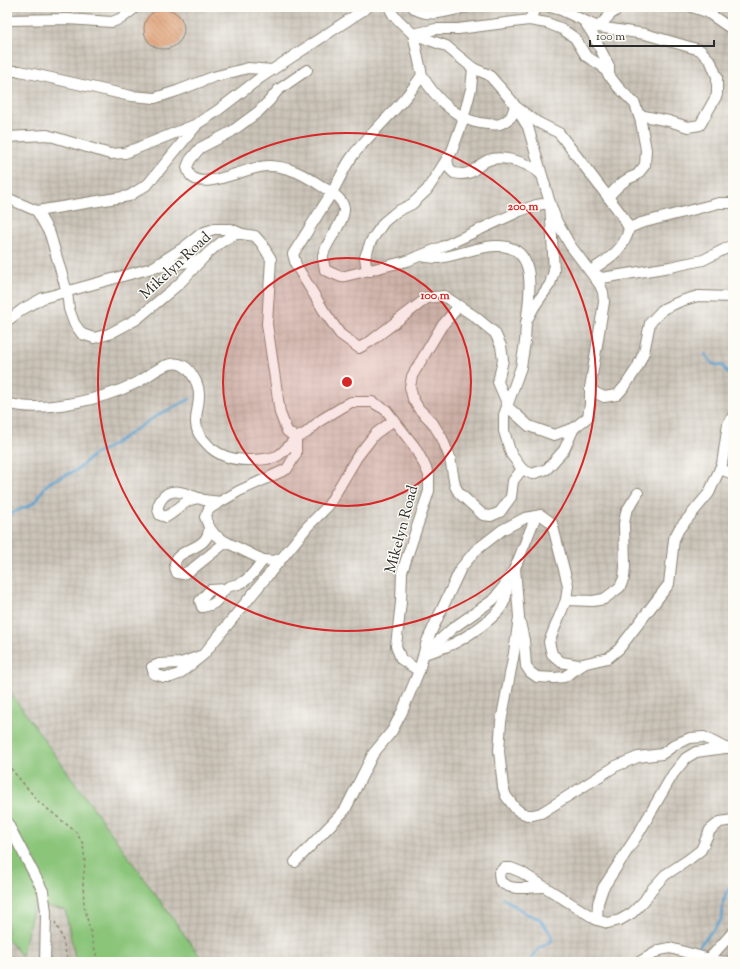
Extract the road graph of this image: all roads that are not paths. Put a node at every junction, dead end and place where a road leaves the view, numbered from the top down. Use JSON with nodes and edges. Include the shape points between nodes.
{"nodes":[{"id":1,"x":136,"y":7,"type":"edge"},
{"id":2,"x":368,"y":7,"type":"edge"},
{"id":3,"x":389,"y":7,"type":"edge"},
{"id":4,"x":413,"y":7,"type":"edge"},
{"id":5,"x":466,"y":7,"type":"edge"},
{"id":6,"x":538,"y":7,"type":"edge"},
{"id":7,"x":550,"y":7,"type":"edge"},
{"id":8,"x":692,"y":7,"type":"edge"},
{"id":9,"x":617,"y":8,"type":"edge"},
{"id":10,"x":7,"y":20,"type":"edge"},
{"id":11,"x":529,"y":20,"type":"junction"},
{"id":12,"x":584,"y":21,"type":"junction"},
{"id":13,"x":598,"y":27,"type":"junction"},
{"id":14,"x":733,"y":30,"type":"edge"},
{"id":15,"x":413,"y":34,"type":"junction"},
{"id":16,"x":473,"y":68,"type":"junction"},
{"id":17,"x":272,"y":70,"type":"junction"},
{"id":18,"x":307,"y":70,"type":"dead end"},
{"id":19,"x":7,"y":71,"type":"edge"},
{"id":20,"x":422,"y":75,"type":"junction"},
{"id":21,"x":609,"y":76,"type":"junction"},
{"id":22,"x":515,"y":106,"type":"junction"},
{"id":23,"x":638,"y":115,"type":"junction"},
{"id":24,"x":463,"y":118,"type":"junction"},
{"id":25,"x":197,"y":124,"type":"junction"},
{"id":26,"x":7,"y":137,"type":"edge"},
{"id":27,"x":447,"y":159,"type":"junction"},
{"id":28,"x":541,"y":174,"type":"junction"},
{"id":29,"x":332,"y":192,"type":"junction"},
{"id":30,"x":608,"y":197,"type":"junction"},
{"id":31,"x":7,"y":198,"type":"edge"},
{"id":32,"x":550,"y":203,"type":"junction"},
{"id":33,"x":733,"y":203,"type":"edge"},
{"id":34,"x":37,"y":211,"type":"junction"},
{"id":35,"x":629,"y":228,"type":"junction"},
{"id":36,"x":242,"y":234,"type":"junction"},
{"id":37,"x":733,"y":245,"type":"edge"},
{"id":38,"x":420,"y":256,"type":"junction"},
{"id":39,"x":204,"y":257,"type":"junction"},
{"id":40,"x":152,"y":268,"type":"junction"},
{"id":41,"x":370,"y":271,"type":"junction"},
{"id":42,"x":590,"y":271,"type":"junction"},
{"id":43,"x":67,"y":292,"type":"junction"},
{"id":44,"x":733,"y":297,"type":"edge"},
{"id":45,"x":459,"y":306,"type":"junction"},
{"id":46,"x":7,"y":322,"type":"edge"},
{"id":47,"x":526,"y":322,"type":"junction"},
{"id":48,"x":590,"y":388,"type":"junction"},
{"id":49,"x":7,"y":403,"type":"edge"},
{"id":50,"x":507,"y":404,"type":"junction"},
{"id":51,"x":733,"y":416,"type":"edge"},
{"id":52,"x":394,"y":420,"type":"junction"},
{"id":53,"x":574,"y":428,"type":"junction"},
{"id":54,"x":296,"y":438,"type":"junction"},
{"id":55,"x":522,"y":469,"type":"junction"},
{"id":56,"x":720,"y":469,"type":"junction"},
{"id":57,"x":733,"y":474,"type":"edge"},
{"id":58,"x":638,"y":493,"type":"dead end"},
{"id":59,"x":199,"y":498,"type":"dead end"},
{"id":60,"x":220,"y":502,"type":"junction"},
{"id":61,"x":536,"y":516,"type":"junction"},
{"id":62,"x":209,"y":527,"type":"junction"},
{"id":63,"x":226,"y":542,"type":"junction"},
{"id":64,"x":282,"y":558,"type":"junction"},
{"id":65,"x":262,"y":560,"type":"junction"},
{"id":66,"x":514,"y":568,"type":"junction"},
{"id":67,"x":507,"y":582,"type":"junction"},
{"id":68,"x":226,"y":589,"type":"dead end"},
{"id":69,"x":566,"y":600,"type":"junction"},
{"id":70,"x":519,"y":617,"type":"junction"},
{"id":71,"x":424,"y":654,"type":"junction"},
{"id":72,"x":203,"y":655,"type":"dead end"},
{"id":73,"x":584,"y":664,"type":"junction"},
{"id":74,"x":419,"y":671,"type":"junction"},
{"id":75,"x":729,"y":748,"type":"edge"},
{"id":76,"x":733,"y":820,"type":"edge"},
{"id":77,"x":7,"y":822,"type":"edge"},
{"id":78,"x":295,"y":862,"type":"dead end"},
{"id":79,"x":543,"y":886,"type":"dead end"},
{"id":80,"x":597,"y":920,"type":"junction"},
{"id":81,"x":733,"y":932,"type":"edge"},
{"id":82,"x":709,"y":959,"type":"junction"},
{"id":83,"x":45,"y":962,"type":"edge"},
{"id":84,"x":639,"y":962,"type":"edge"},
{"id":85,"x":729,"y":962,"type":"edge"}],
"edges":[{"from":1,"to":10,"type":"street","via":[[112,22]]},
{"from":2,"to":17,"type":"street"},
{"from":3,"to":15,"type":"street","via":[[394,16]]},
{"from":4,"to":5,"type":"street","via":[[416,11],[432,14]]},
{"from":6,"to":11,"type":"street"},
{"from":7,"to":12,"type":"street"},
{"from":8,"to":14,"type":"street","via":[[707,12]]},
{"from":9,"to":13,"type":"street"},
{"from":11,"to":15,"type":"street","via":[[458,29],[436,29]]},
{"from":11,"to":21,"type":"street","via":[[547,23],[575,38],[586,56],[602,66]]},
{"from":12,"to":13,"type":"street"},
{"from":12,"to":21,"type":"street","via":[[609,66]]},
{"from":13,"to":23,"type":"street","via":[[645,34],[688,46],[700,50],[711,62],[717,77],[718,95],[700,125],[688,127]]},
{"from":15,"to":16,"type":"street","via":[[446,46]]},
{"from":15,"to":20,"type":"street"},
{"from":16,"to":22,"type":"street","via":[[489,76]]},
{"from":16,"to":24,"type":"street","via":[[471,89]]},
{"from":17,"to":19,"type":"street","via":[[248,68],[213,77],[155,98],[131,96],[20,71]]},
{"from":17,"to":25,"type":"street"},
{"from":18,"to":29,"type":"street","via":[[278,90],[258,112],[231,132],[200,148],[187,167],[197,180],[208,181],[250,168],[281,166],[308,177]]},
{"from":20,"to":24,"type":"street","via":[[434,94]]},
{"from":20,"to":29,"type":"street","via":[[412,92],[354,155]]},
{"from":21,"to":23,"type":"street","via":[[634,104]]},
{"from":22,"to":24,"type":"street","via":[[511,118],[500,124],[479,124]]},
{"from":22,"to":28,"type":"street","via":[[528,127]]},
{"from":22,"to":30,"type":"street","via":[[537,122],[560,133]]},
{"from":23,"to":30,"type":"street","via":[[646,150],[645,165],[637,175],[628,178]]},
{"from":24,"to":27,"type":"street"},
{"from":25,"to":26,"type":"street","via":[[125,152],[110,154],[47,135]]},
{"from":25,"to":34,"type":"street","via":[[148,184],[129,196]]},
{"from":27,"to":28,"type":"street","via":[[454,173],[462,175],[473,172],[492,159],[521,162]]},
{"from":27,"to":41,"type":"street","via":[[427,190],[412,204],[384,222],[371,241],[365,257]]},
{"from":28,"to":32,"type":"street"},
{"from":29,"to":41,"type":"street","via":[[341,200],[344,209],[323,256],[325,270],[341,277]]},
{"from":29,"to":45,"type":"street","via":[[293,254],[296,265],[340,334],[359,348],[427,298],[444,296]]},
{"from":30,"to":35,"type":"street"},
{"from":31,"to":34,"type":"street"},
{"from":32,"to":38,"type":"street","via":[[520,211]]},
{"from":32,"to":42,"type":"street","via":[[560,228]]},
{"from":32,"to":47,"type":"street","via":[[554,271],[550,284]]},
{"from":33,"to":35,"type":"street","via":[[719,203]]},
{"from":34,"to":43,"type":"street","name":"Mikelyn Road","via":[[50,234]]},
{"from":35,"to":42,"type":"street","via":[[626,241],[615,254]]},
{"from":36,"to":39,"type":"street","name":"Mikelyn Road","via":[[220,242]]},
{"from":36,"to":40,"type":"street","via":[[231,229],[214,229],[202,233]]},
{"from":36,"to":54,"type":"street","via":[[255,236],[271,259],[267,324],[280,413],[287,430]]},
{"from":37,"to":42,"type":"street","via":[[703,260],[670,267],[602,278]]},
{"from":38,"to":41,"type":"street"},
{"from":38,"to":47,"type":"street","via":[[437,258],[494,246],[508,247],[519,252],[526,264],[530,282]]},
{"from":39,"to":40,"type":"street"},
{"from":39,"to":43,"type":"street","name":"Mikelyn Road","via":[[179,284],[137,319],[94,338],[82,334],[74,324]]},
{"from":40,"to":43,"type":"street"},
{"from":42,"to":48,"type":"street","via":[[600,285],[604,302]]},
{"from":43,"to":46,"type":"street","via":[[43,298]]},
{"from":44,"to":48,"type":"street","via":[[698,296],[663,309],[650,324],[644,352],[626,386],[616,394],[604,396]]},
{"from":45,"to":50,"type":"street","via":[[495,333],[501,346],[503,360],[498,382]]},
{"from":45,"to":55,"type":"street","via":[[441,327],[412,376],[410,387],[413,399],[442,438],[459,493],[483,515],[491,516],[500,512],[511,497],[513,481]]},
{"from":47,"to":50,"type":"street","via":[[521,367]]},
{"from":48,"to":53,"type":"street","via":[[588,416]]},
{"from":49,"to":54,"type":"street","name":"Mikelyn Road","via":[[16,406],[78,403],[123,390],[174,363],[189,370],[196,380],[200,391],[197,418],[199,433],[206,444],[218,454],[240,460],[269,458],[278,456]]},
{"from":50,"to":53,"type":"street","via":[[508,408],[529,426],[554,435]]},
{"from":50,"to":55,"type":"street","via":[[504,431],[511,454]]},
{"from":51,"to":56,"type":"street","via":[[728,424]]},
{"from":52,"to":54,"type":"street","name":"Mikelyn Road","via":[[386,410],[372,402],[351,402]]},
{"from":52,"to":64,"type":"street","via":[[375,434],[356,457],[328,506]]},
{"from":52,"to":74,"type":"street","name":"Mikelyn Road","via":[[414,446],[429,475],[429,491],[402,572],[396,646],[401,659]]},
{"from":53,"to":55,"type":"street","via":[[564,450],[547,469],[532,474]]},
{"from":54,"to":60,"type":"street","via":[[296,454],[287,469]]},
{"from":56,"to":57,"type":"street"},
{"from":56,"to":73,"type":"street","via":[[709,493],[679,529],[674,539],[669,584],[619,650],[608,658]]},
{"from":58,"to":69,"type":"street","via":[[626,512],[625,567],[620,587],[604,599]]},
{"from":59,"to":60,"type":"street"},
{"from":60,"to":62,"type":"street","via":[[209,509],[205,517]]},
{"from":61,"to":66,"type":"street"},
{"from":61,"to":69,"type":"street","via":[[541,515],[552,523],[568,585]]},
{"from":61,"to":71,"type":"street","via":[[525,518],[502,530],[475,551],[461,568],[427,641]]},
{"from":62,"to":63,"type":"street","via":[[215,535]]},
{"from":62,"to":63,"type":"street","via":[[209,534],[204,542],[182,553],[176,559],[174,566],[177,573],[183,574],[191,570]]},
{"from":63,"to":65,"type":"street"},
{"from":64,"to":65,"type":"street","via":[[274,561]]},
{"from":64,"to":72,"type":"street"},
{"from":65,"to":68,"type":"street","via":[[242,583]]},
{"from":66,"to":67,"type":"street"},
{"from":66,"to":70,"type":"street"},
{"from":67,"to":71,"type":"street","via":[[493,600],[453,628]]},
{"from":67,"to":71,"type":"street","via":[[503,605],[493,616],[449,646]]},
{"from":69,"to":73,"type":"street","via":[[549,642],[552,654],[561,662]]},
{"from":70,"to":73,"type":"street","via":[[526,666],[530,672],[537,677],[564,677]]},
{"from":70,"to":75,"type":"street","via":[[501,722],[499,751],[506,796],[520,812],[527,815],[541,813],[616,766],[638,757],[662,754],[690,738],[704,737]]},
{"from":71,"to":74,"type":"street"},
{"from":74,"to":78,"type":"street","via":[[392,731],[373,754],[345,810]]},
{"from":75,"to":80,"type":"street","via":[[696,752],[686,758],[673,774],[603,888],[598,903]]},
{"from":76,"to":80,"type":"street","via":[[720,822],[710,830],[701,850],[665,875],[632,913],[608,923]]},
{"from":77,"to":83,"type":"street","via":[[43,892],[46,911]]},
{"from":79,"to":80,"type":"street"},
{"from":81,"to":82,"type":"street"},
{"from":82,"to":84,"type":"street","via":[[670,948],[660,950]]},
{"from":82,"to":85,"type":"street"}]}
